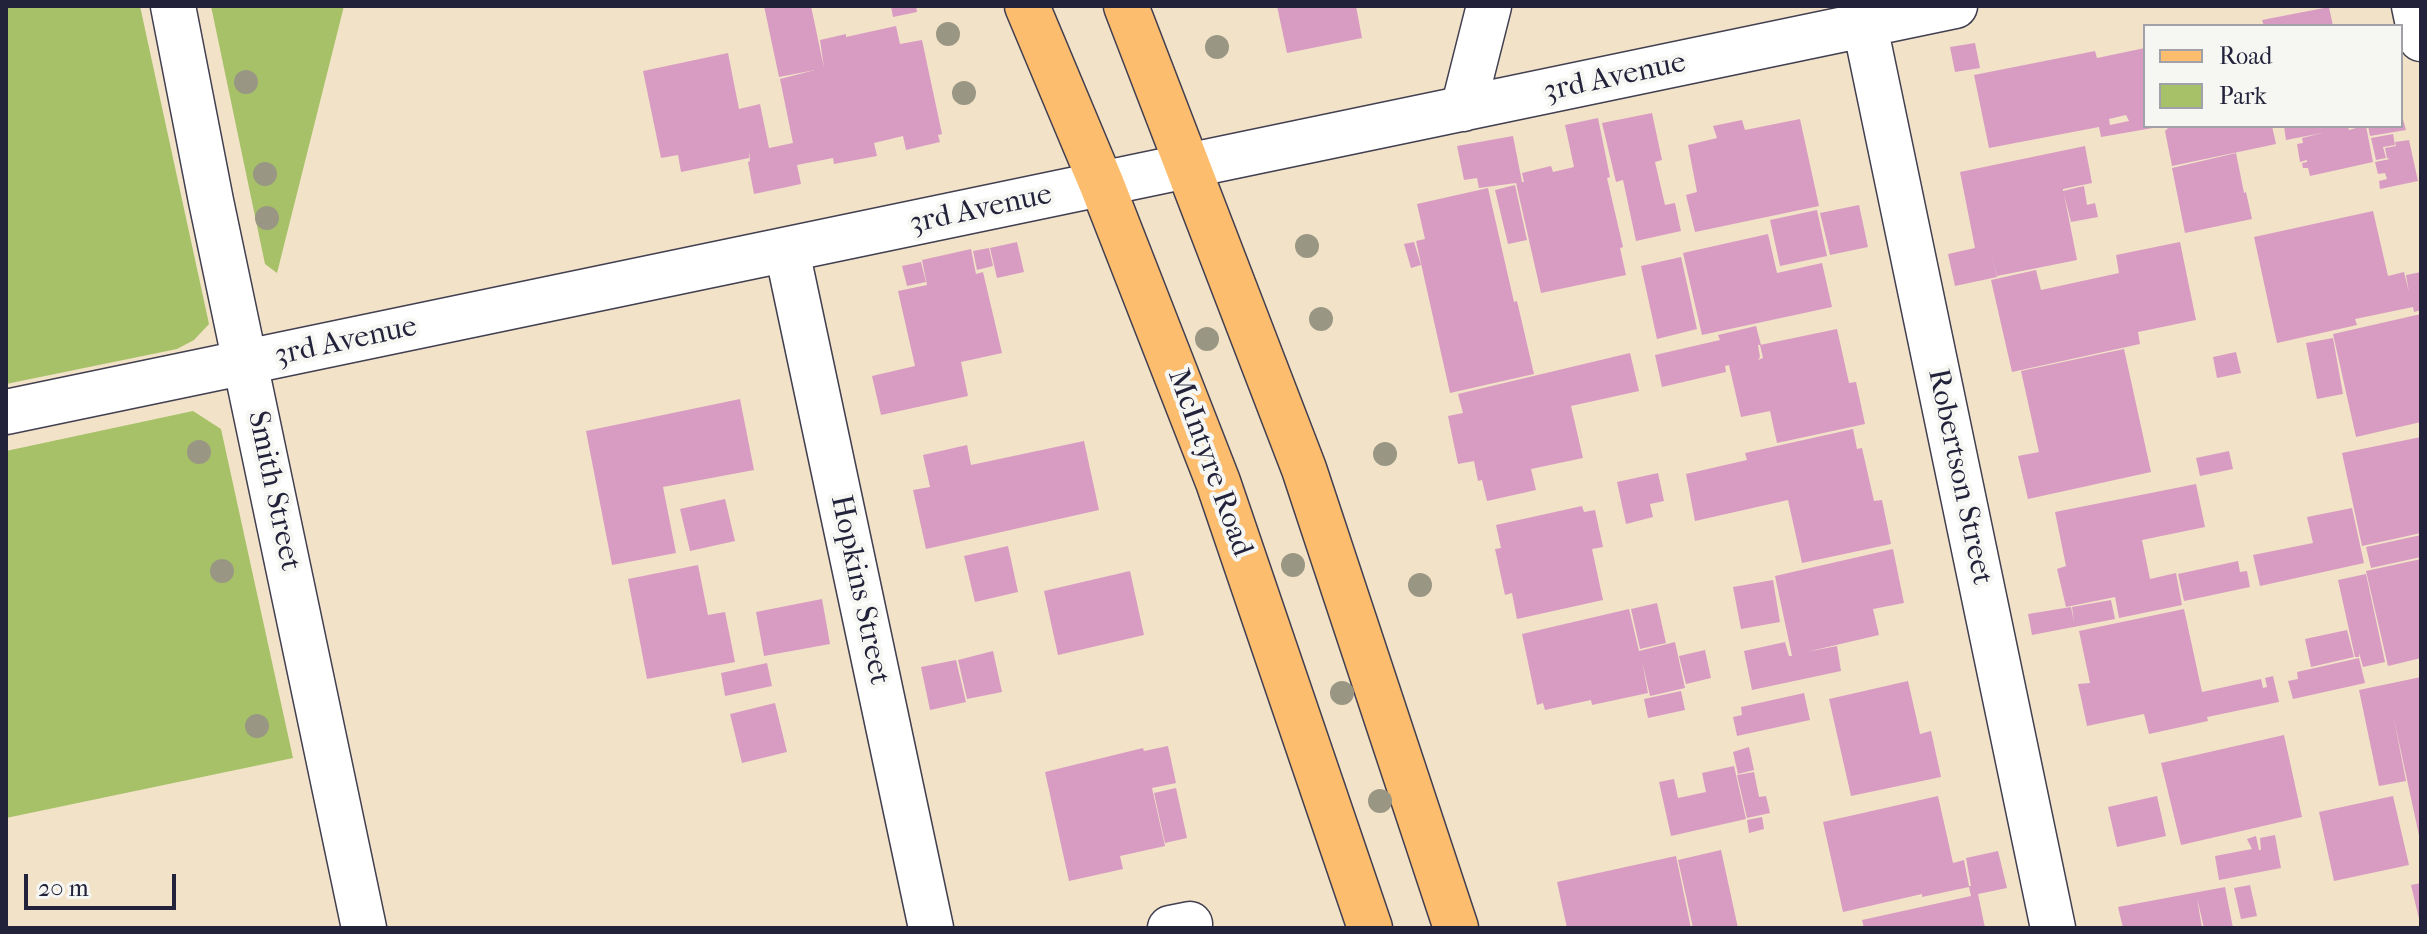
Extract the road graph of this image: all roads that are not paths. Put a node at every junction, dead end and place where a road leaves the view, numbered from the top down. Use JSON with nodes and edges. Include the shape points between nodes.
{"nodes":[{"id":1,"x":173,"y":6,"type":"edge"},
{"id":2,"x":1027,"y":6,"type":"edge"},
{"id":3,"x":1126,"y":6,"type":"edge"},
{"id":4,"x":1489,"y":6,"type":"edge"},
{"id":5,"x":1955,"y":6,"type":"edge"},
{"id":6,"x":2414,"y":6,"type":"edge"},
{"id":7,"x":1865,"y":26,"type":"junction"},
{"id":8,"x":2421,"y":39,"type":"edge"},
{"id":9,"x":1463,"y":109,"type":"junction"},
{"id":10,"x":1189,"y":167,"type":"junction"},
{"id":11,"x":1102,"y":185,"type":"junction"},
{"id":12,"x":787,"y":251,"type":"junction"},
{"id":13,"x":245,"y":362,"type":"junction"},
{"id":14,"x":6,"y":412,"type":"edge"},
{"id":15,"x":364,"y":928,"type":"edge"},
{"id":16,"x":931,"y":928,"type":"edge"},
{"id":17,"x":1370,"y":928,"type":"edge"},
{"id":18,"x":1456,"y":928,"type":"edge"},
{"id":19,"x":2053,"y":928,"type":"edge"}],
"edges":[{"from":1,"to":13,"type":"street","name":"Smith Street"},
{"from":2,"to":11,"type":"main road","name":"McIntyre Road"},
{"from":3,"to":10,"type":"main road"},
{"from":4,"to":9,"type":"street"},
{"from":5,"to":7,"type":"street","name":"3rd Avenue"},
{"from":6,"to":8,"type":"street"},
{"from":7,"to":9,"type":"street","name":"3rd Avenue"},
{"from":7,"to":19,"type":"street","name":"Robertson Street"},
{"from":9,"to":10,"type":"street","name":"3rd Avenue"},
{"from":10,"to":11,"type":"street","name":"3rd Avenue"},
{"from":10,"to":18,"type":"main road","via":[[1304,469]]},
{"from":11,"to":12,"type":"street","name":"3rd Avenue"},
{"from":11,"to":17,"type":"main road","name":"McIntyre Road","via":[[1218,482]]},
{"from":12,"to":13,"type":"street","name":"3rd Avenue"},
{"from":12,"to":16,"type":"street","name":"Hopkins Street"},
{"from":13,"to":14,"type":"street","name":"3rd Avenue"},
{"from":13,"to":15,"type":"street","name":"Smith Street"}]}
